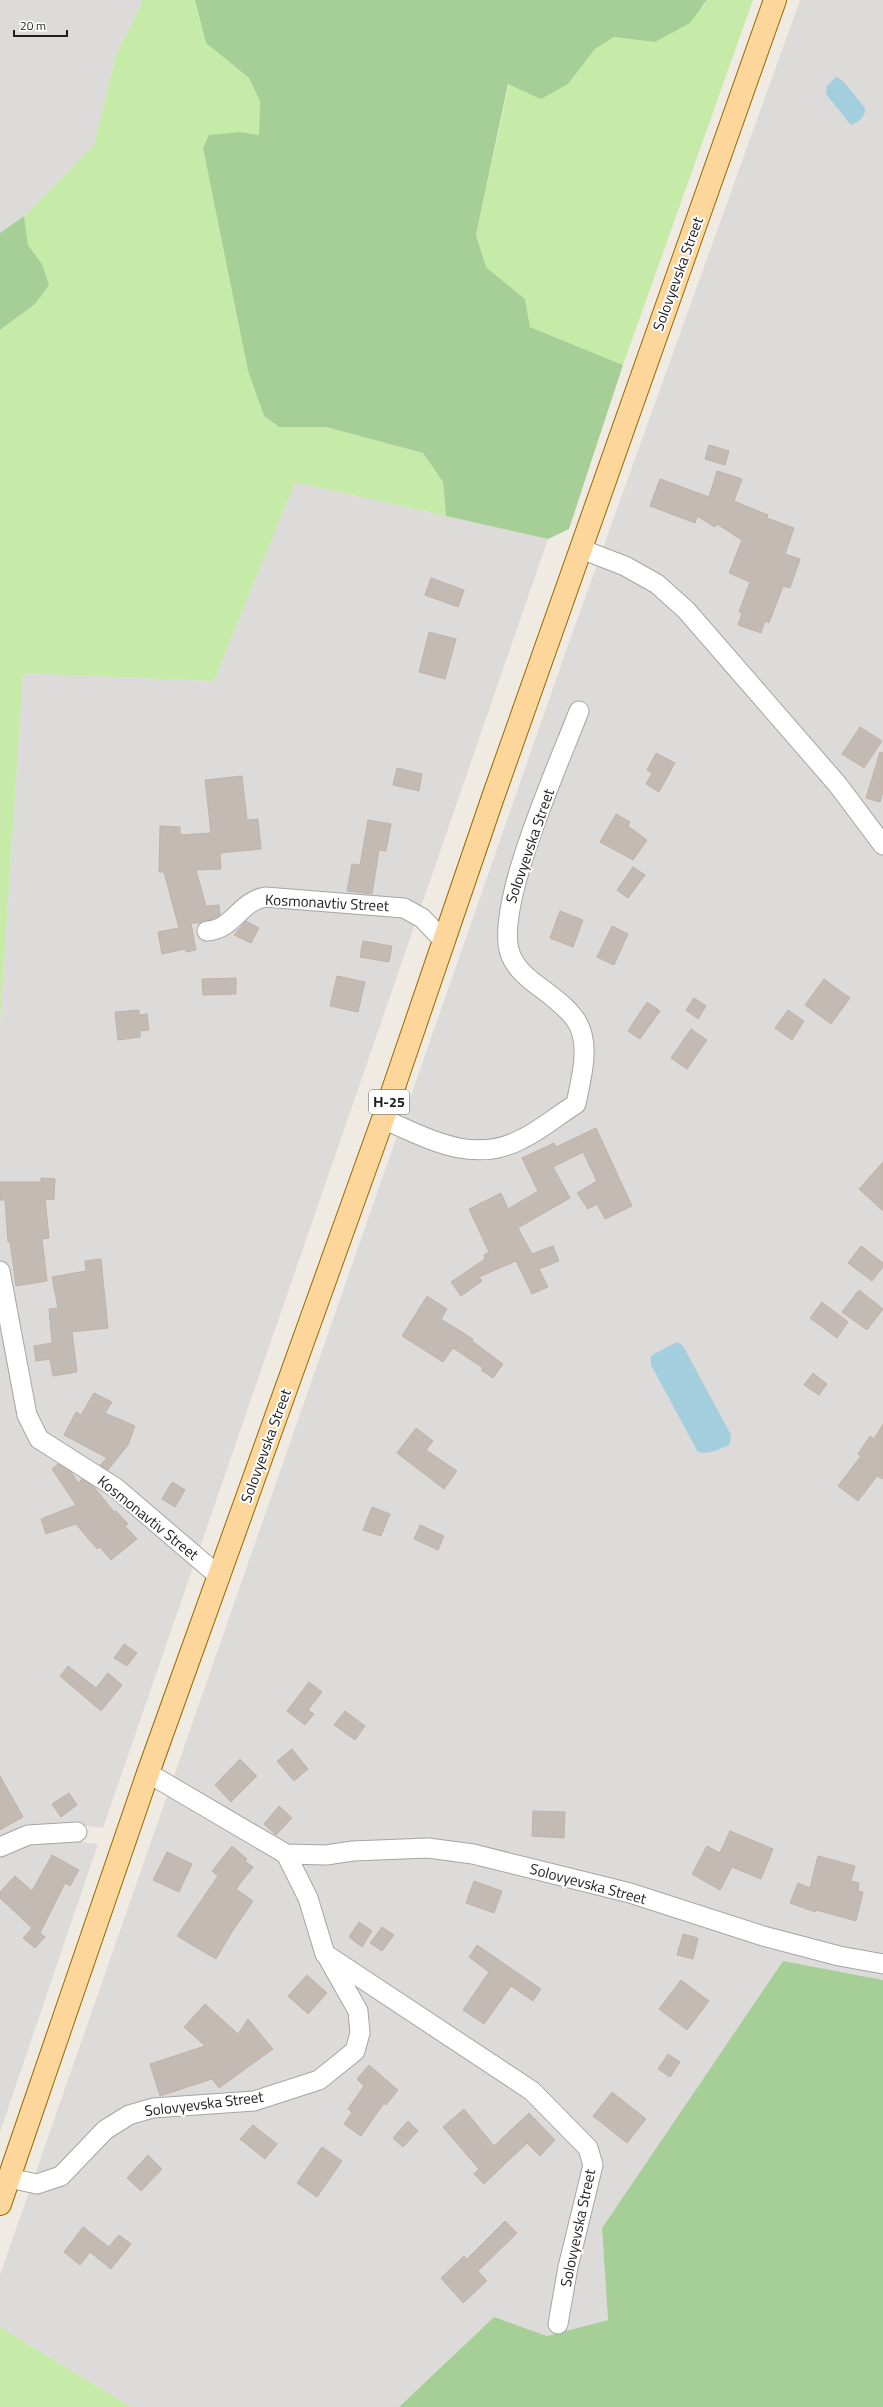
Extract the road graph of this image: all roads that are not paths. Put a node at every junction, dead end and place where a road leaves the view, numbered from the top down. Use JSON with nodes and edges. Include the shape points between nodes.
{"nodes":[{"id":1,"x":775,"y":0,"type":"edge"},
{"id":2,"x":581,"y":549,"type":"junction"},
{"id":3,"x":579,"y":711,"type":"dead end"},
{"id":4,"x":883,"y":844,"type":"edge"},
{"id":5,"x":207,"y":931,"type":"dead end"},
{"id":6,"x":445,"y":942,"type":"junction"},
{"id":7,"x":383,"y":1119,"type":"junction"},
{"id":8,"x":0,"y":1271,"type":"edge"},
{"id":9,"x":220,"y":1578,"type":"junction"},
{"id":10,"x":148,"y":1773,"type":"junction"},
{"id":11,"x":77,"y":1832,"type":"dead end"},
{"id":12,"x":0,"y":1847,"type":"edge"},
{"id":13,"x":286,"y":1854,"type":"junction"},
{"id":14,"x":325,"y":1954,"type":"junction"},
{"id":15,"x":883,"y":1964,"type":"edge"},
{"id":16,"x":9,"y":2178,"type":"junction"},
{"id":17,"x":0,"y":2204,"type":"edge"},
{"id":18,"x":558,"y":2324,"type":"dead end"}],
"edges":[{"from":1,"to":2,"type":"main road","name":"Solovyevska Street","number":"Н-25"},
{"from":2,"to":4,"type":"street","via":[[625,566],[657,584],[686,610],[838,785]]},
{"from":2,"to":6,"type":"main road","name":"Solovyevska Street","number":"Н-25","via":[[492,800]]},
{"from":3,"to":7,"type":"street","name":"Solovyevska Street","via":[[524,857],[508,915],[506,936],[510,953],[518,968],[569,1011],[581,1030],[583,1060],[576,1104],[524,1138],[508,1146],[488,1151],[441,1144]]},
{"from":5,"to":6,"type":"street","name":"Kosmonavtiv Street","via":[[223,928],[246,906],[265,897],[404,908],[422,918]]},
{"from":6,"to":7,"type":"main road","name":"Solovyevska Street","number":"Н-25"},
{"from":7,"to":9,"type":"main road","name":"Solovyevska Street","number":"Н-25"},
{"from":8,"to":9,"type":"street","name":"Kosmonavtiv Street","via":[[27,1415],[39,1439],[116,1488]]},
{"from":9,"to":10,"type":"main road","name":"Solovyevska Street","number":"Н-25"},
{"from":10,"to":13,"type":"street","name":"Solovyevska Street"},
{"from":10,"to":16,"type":"main road","name":"Solovyevska Street","number":"Н-25"},
{"from":11,"to":12,"type":"street","via":[[28,1835]]},
{"from":13,"to":14,"type":"street","name":"Solovyevska Street","via":[[308,1898]]},
{"from":13,"to":15,"type":"street","name":"Solovyevska Street","via":[[326,1855],[353,1851],[428,1848],[473,1854],[630,1893],[763,1936],[839,1956]]},
{"from":14,"to":16,"type":"street","name":"Solovyevska Street","via":[[358,2011],[360,2033],[355,2050],[319,2080],[254,2101],[153,2108],[129,2115],[105,2130],[61,2176],[37,2184]]},
{"from":14,"to":18,"type":"street","name":"Solovyevska Street","via":[[532,2091],[588,2148],[593,2165],[568,2267]]},
{"from":16,"to":17,"type":"main road","name":"Solovyevska Street","number":"Н-25"}]}
